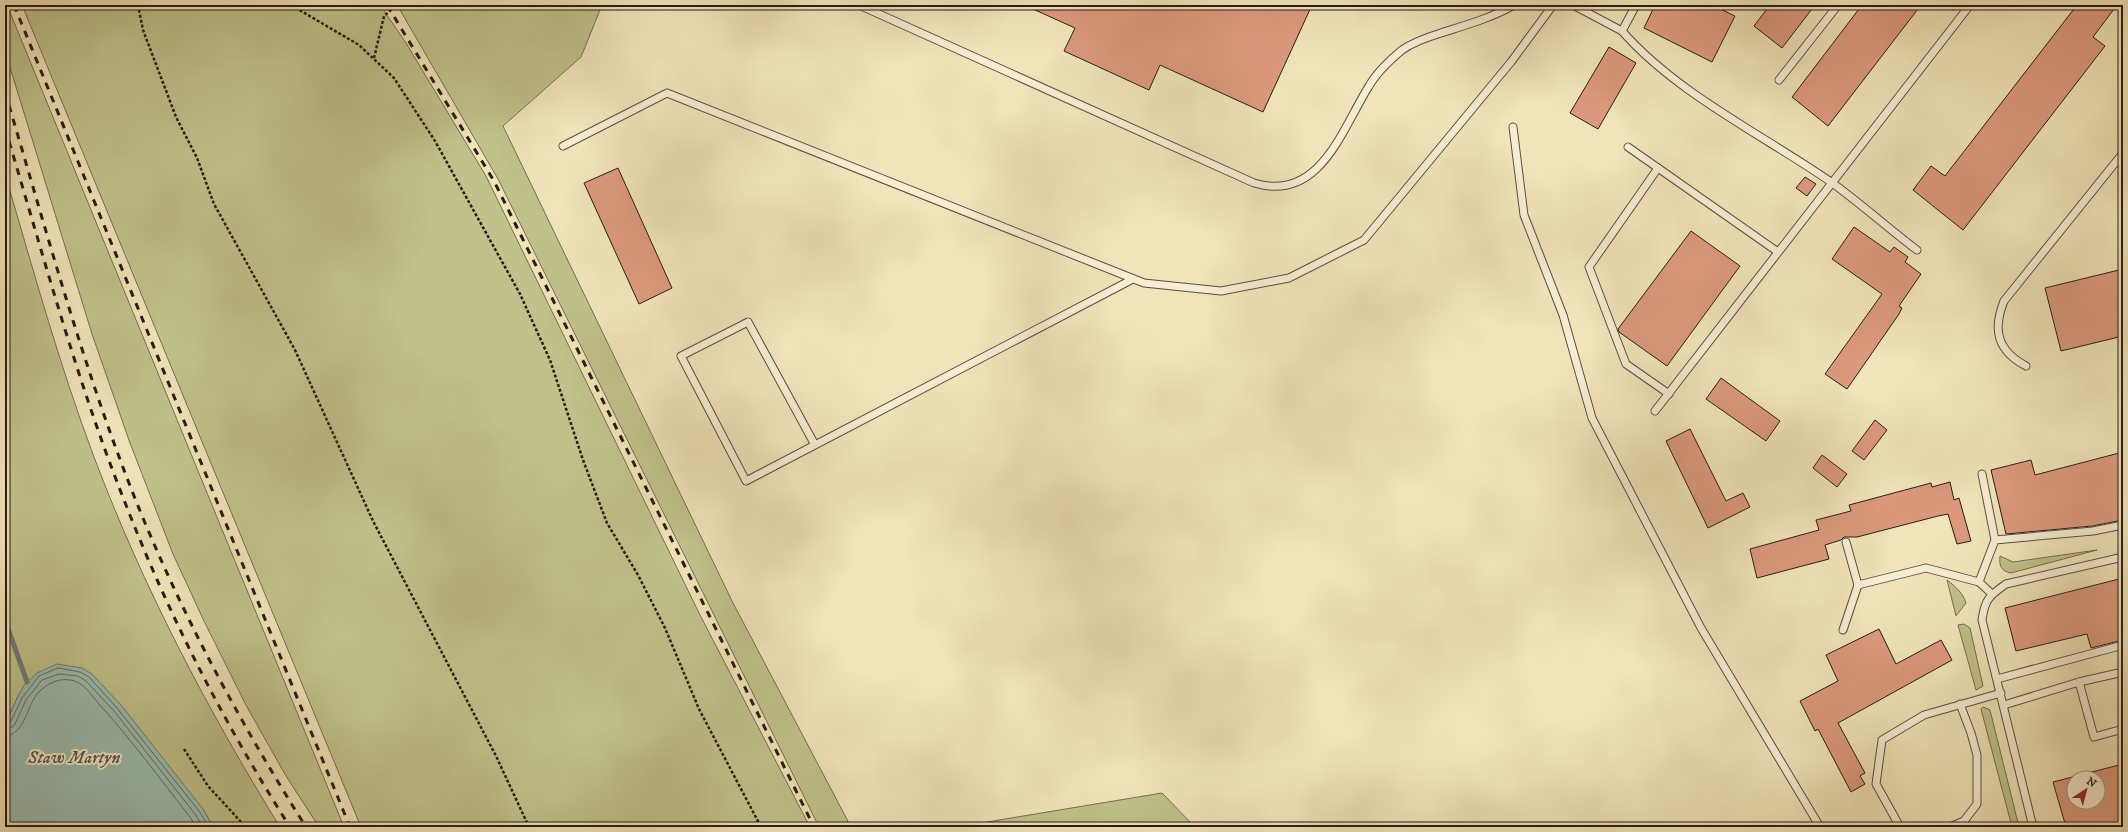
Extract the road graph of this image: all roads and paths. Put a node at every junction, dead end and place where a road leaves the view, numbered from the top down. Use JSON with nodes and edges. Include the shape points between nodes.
{"nodes":[{"id":1,"x":138,"y":5,"type":"edge"},
{"id":2,"x":291,"y":5,"type":"edge"},
{"id":3,"x":396,"y":5,"type":"edge"},
{"id":4,"x":859,"y":5,"type":"edge"},
{"id":5,"x":1514,"y":5,"type":"edge"},
{"id":6,"x":1553,"y":5,"type":"edge"},
{"id":7,"x":1573,"y":5,"type":"edge"},
{"id":8,"x":1636,"y":5,"type":"edge"},
{"id":9,"x":1838,"y":5,"type":"edge"},
{"id":10,"x":1970,"y":5,"type":"edge"},
{"id":11,"x":1622,"y":31,"type":"junction"},
{"id":12,"x":374,"y":58,"type":"junction"},
{"id":13,"x":1779,"y":80,"type":"dead end"},
{"id":14,"x":1513,"y":126,"type":"dead end"},
{"id":15,"x":563,"y":146,"type":"dead end"},
{"id":16,"x":1628,"y":147,"type":"dead end"},
{"id":17,"x":2123,"y":152,"type":"edge"},
{"id":18,"x":1658,"y":168,"type":"junction"},
{"id":19,"x":1831,"y":183,"type":"junction"},
{"id":20,"x":1917,"y":250,"type":"dead end"},
{"id":21,"x":1778,"y":252,"type":"junction"},
{"id":22,"x":1133,"y":279,"type":"junction"},
{"id":23,"x":2026,"y":366,"type":"dead end"},
{"id":24,"x":1669,"y":394,"type":"junction"},
{"id":25,"x":1655,"y":411,"type":"dead end"},
{"id":26,"x":815,"y":445,"type":"junction"},
{"id":27,"x":1982,"y":474,"type":"dead end"},
{"id":28,"x":2123,"y":525,"type":"edge"},
{"id":29,"x":1995,"y":540,"type":"junction"},
{"id":30,"x":1846,"y":542,"type":"dead end"},
{"id":31,"x":2123,"y":557,"type":"edge"},
{"id":32,"x":1979,"y":582,"type":"junction"},
{"id":33,"x":1858,"y":585,"type":"junction"},
{"id":34,"x":1992,"y":594,"type":"junction"},
{"id":35,"x":1843,"y":630,"type":"dead end"},
{"id":36,"x":2123,"y":645,"type":"edge"},
{"id":37,"x":2123,"y":672,"type":"edge"},
{"id":38,"x":1998,"y":680,"type":"junction"},
{"id":39,"x":2079,"y":682,"type":"junction"},
{"id":40,"x":2001,"y":693,"type":"junction"},
{"id":41,"x":1960,"y":704,"type":"junction"},
{"id":42,"x":2004,"y":705,"type":"junction"},
{"id":43,"x":2123,"y":729,"type":"edge"},
{"id":44,"x":184,"y":749,"type":"dead end"},
{"id":45,"x":243,"y":827,"type":"edge"},
{"id":46,"x":529,"y":827,"type":"edge"},
{"id":47,"x":761,"y":827,"type":"edge"},
{"id":48,"x":1820,"y":827,"type":"edge"},
{"id":49,"x":1900,"y":827,"type":"edge"},
{"id":50,"x":1950,"y":827,"type":"edge"},
{"id":51,"x":2033,"y":827,"type":"edge"}],
"edges":[{"from":1,"to":46,"type":"path","via":[[146,37],[176,116],[214,204],[295,350],[373,521],[496,756]]},
{"from":2,"to":12,"type":"path","via":[[359,45]]},
{"from":3,"to":12,"type":"path","via":[[384,16]]},
{"from":4,"to":5,"type":"lane","via":[[1269,188],[1286,186],[1304,179],[1315,171],[1340,140],[1369,85],[1403,49],[1424,39],[1500,13]]},
{"from":6,"to":22,"type":"lane","via":[[1511,62],[1364,240],[1289,278],[1221,291],[1144,283]]},
{"from":7,"to":11,"type":"lane"},
{"from":8,"to":11,"type":"lane"},
{"from":9,"to":13,"type":"lane"},
{"from":10,"to":19,"type":"lane"},
{"from":11,"to":19,"type":"lane","via":[[1641,52],[1682,84]]},
{"from":12,"to":47,"type":"path","via":[[394,78],[435,141],[520,294],[550,360],[607,523],[665,628],[699,709]]},
{"from":14,"to":48,"type":"lane","via":[[1524,214],[1563,315],[1592,418],[1701,628]]},
{"from":15,"to":22,"type":"lane","via":[[667,93]]},
{"from":16,"to":18,"type":"lane"},
{"from":17,"to":23,"type":"lane","via":[[2004,301],[1999,312],[2001,342],[2008,354]]},
{"from":18,"to":21,"type":"lane"},
{"from":18,"to":24,"type":"lane","via":[[1589,267],[1626,364]]},
{"from":19,"to":20,"type":"lane"},
{"from":19,"to":21,"type":"lane"},
{"from":21,"to":24,"type":"lane"},
{"from":22,"to":26,"type":"lane"},
{"from":24,"to":25,"type":"lane"},
{"from":26,"to":26,"type":"lane","via":[[748,322],[681,356],[746,481]]},
{"from":27,"to":29,"type":"lane"},
{"from":28,"to":29,"type":"lane","via":[[2093,531]]},
{"from":29,"to":32,"type":"lane"},
{"from":30,"to":33,"type":"lane"},
{"from":31,"to":34,"type":"lane","via":[[2006,584]]},
{"from":32,"to":33,"type":"lane","via":[[1926,568]]},
{"from":32,"to":34,"type":"lane"},
{"from":33,"to":35,"type":"lane"},
{"from":34,"to":38,"type":"lane","via":[[1985,603],[1982,620]]},
{"from":36,"to":38,"type":"lane"},
{"from":37,"to":39,"type":"lane"},
{"from":38,"to":40,"type":"lane"},
{"from":39,"to":42,"type":"lane"},
{"from":39,"to":43,"type":"lane","via":[[2094,736]]},
{"from":40,"to":41,"type":"lane"},
{"from":40,"to":42,"type":"lane"},
{"from":41,"to":49,"type":"lane","via":[[1924,715],[1882,740],[1876,784]]},
{"from":41,"to":50,"type":"lane","via":[[1977,755],[1977,804],[1964,821]]},
{"from":42,"to":51,"type":"lane"},
{"from":44,"to":45,"type":"path","via":[[208,786]]}]}
